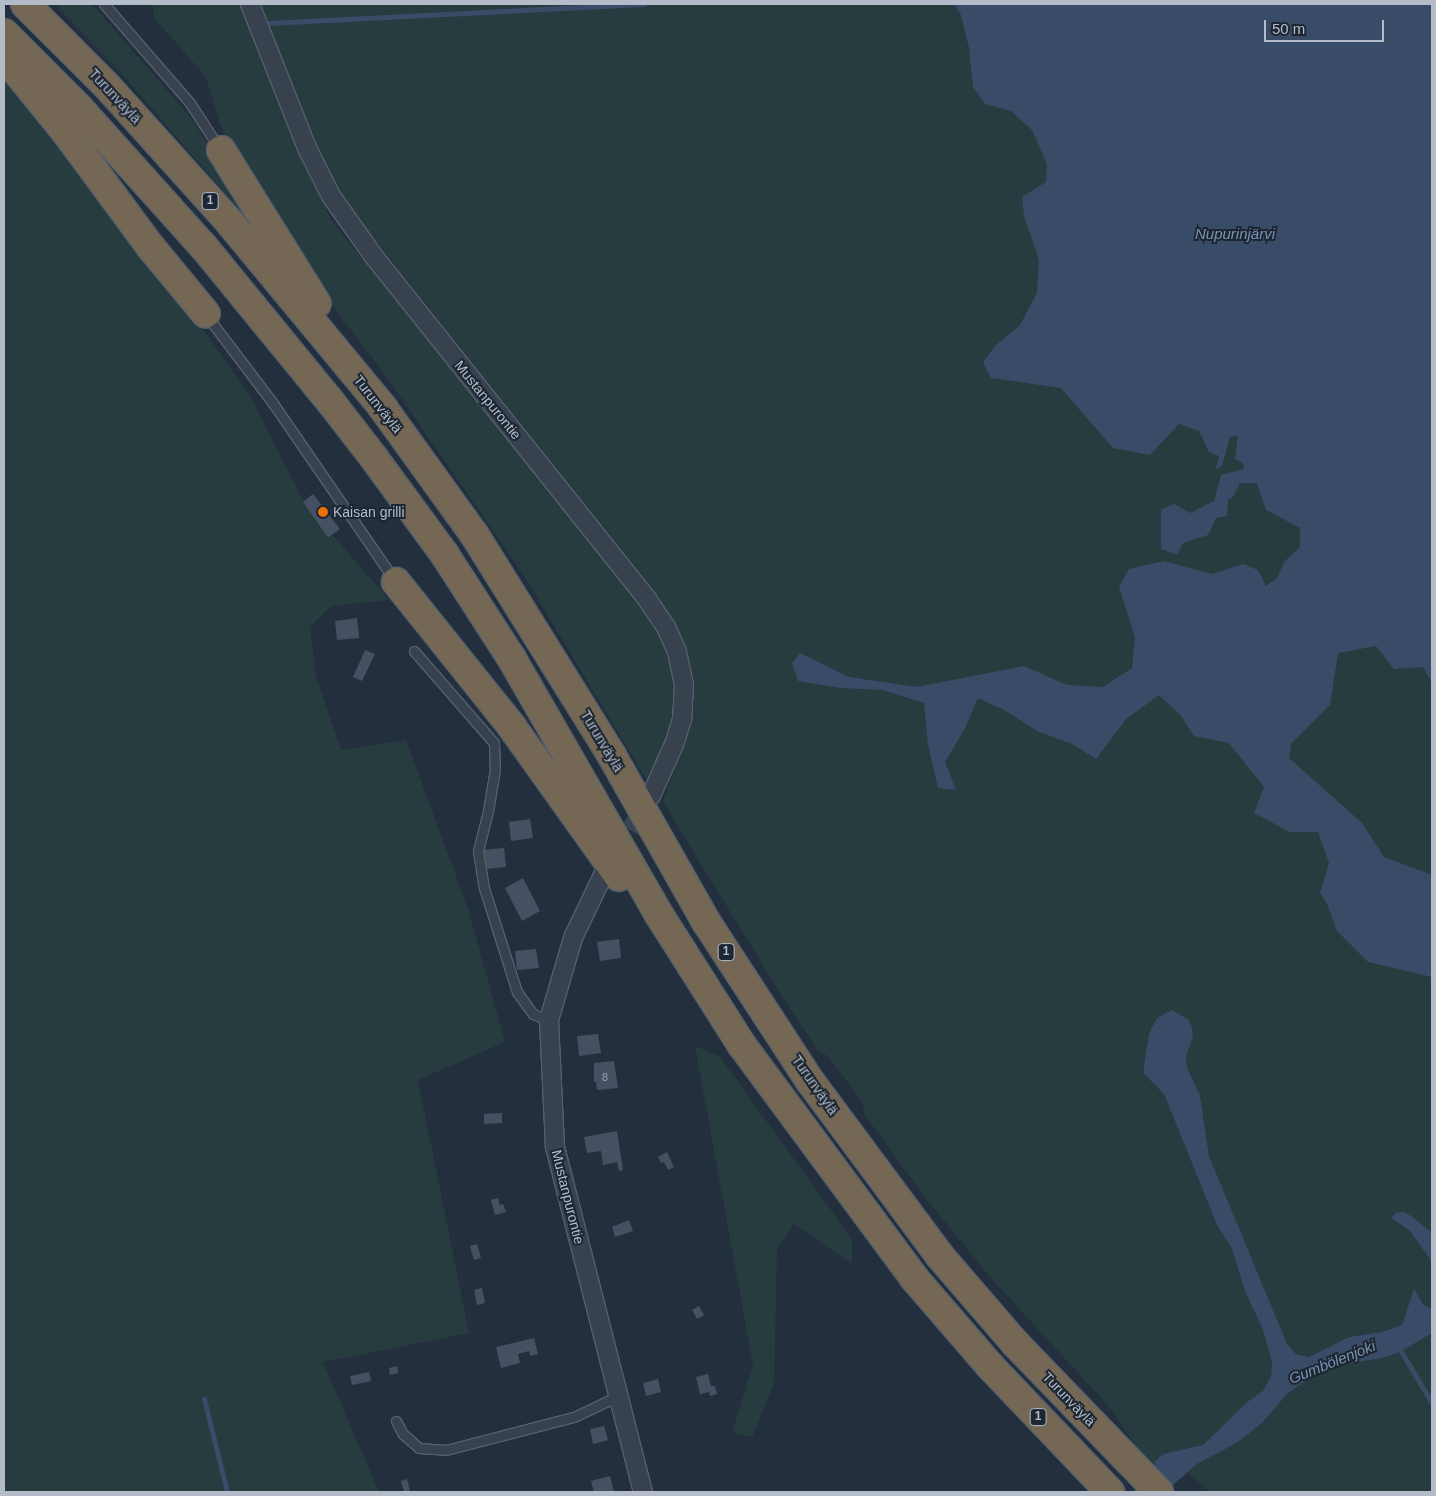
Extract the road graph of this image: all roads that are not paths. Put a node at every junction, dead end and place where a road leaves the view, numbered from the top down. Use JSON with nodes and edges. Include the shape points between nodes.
{"nodes":[{"id":1,"x":25,"y":4,"type":"edge"},
{"id":2,"x":104,"y":4,"type":"edge"},
{"id":3,"x":250,"y":4,"type":"edge"},
{"id":4,"x":4,"y":33,"type":"edge"},
{"id":5,"x":4,"y":56,"type":"edge"},
{"id":6,"x":221,"y":150,"type":"joint"},
{"id":7,"x":206,"y":314,"type":"joint"},
{"id":8,"x":383,"y":408,"type":"junction"},
{"id":9,"x":396,"y":582,"type":"joint"},
{"id":10,"x":414,"y":651,"type":"dead end"},
{"id":11,"x":650,"y":796,"type":"tunnel mouth"},
{"id":12,"x":603,"y":875,"type":"dead end"},
{"id":13,"x":549,"y":1020,"type":"junction"},
{"id":14,"x":741,"y":1044,"type":"junction"},
{"id":15,"x":618,"y":1396,"type":"junction"},
{"id":16,"x":396,"y":1421,"type":"dead end"},
{"id":17,"x":642,"y":1492,"type":"edge"},
{"id":18,"x":1110,"y":1492,"type":"edge"},
{"id":19,"x":1159,"y":1492,"type":"edge"}],
"edges":[{"from":1,"to":8,"type":"highway","name":"Turunväylä","number":"1","via":[[106,85],[231,224]]},
{"from":2,"to":6,"type":"lane","via":[[190,103]]},
{"from":3,"to":11,"type":"street","name":"Mustanpurontie","via":[[307,148],[331,196],[375,258],[666,627],[678,652],[684,684],[682,719]]},
{"from":4,"to":14,"type":"highway","number":"1","via":[[79,108],[203,246],[330,401],[434,540],[512,659],[658,913]]},
{"from":5,"to":7,"type":"highway","via":[[66,131],[149,245]]},
{"from":6,"to":8,"type":"highway"},
{"from":7,"to":9,"type":"lane","via":[[272,402]]},
{"from":8,"to":19,"type":"highway","name":"Turunväylä","number":"1","via":[[474,534],[612,756],[705,920],[810,1081],[939,1255],[1016,1343]]},
{"from":9,"to":14,"type":"highway","via":[[512,726],[645,916]]},
{"from":10,"to":13,"type":"lane","via":[[494,743],[495,769],[478,851],[484,888],[517,992],[533,1014]]},
{"from":12,"to":13,"type":"street","name":"Mustanpurontie","via":[[572,938]]},
{"from":13,"to":15,"type":"street","name":"Mustanpurontie","via":[[555,1147]]},
{"from":14,"to":18,"type":"highway","number":"1","via":[[914,1278],[990,1366]]},
{"from":15,"to":16,"type":"lane","via":[[574,1417],[446,1450],[419,1448],[403,1434]]},
{"from":15,"to":17,"type":"street","name":"Mustanpurontie"}]}
